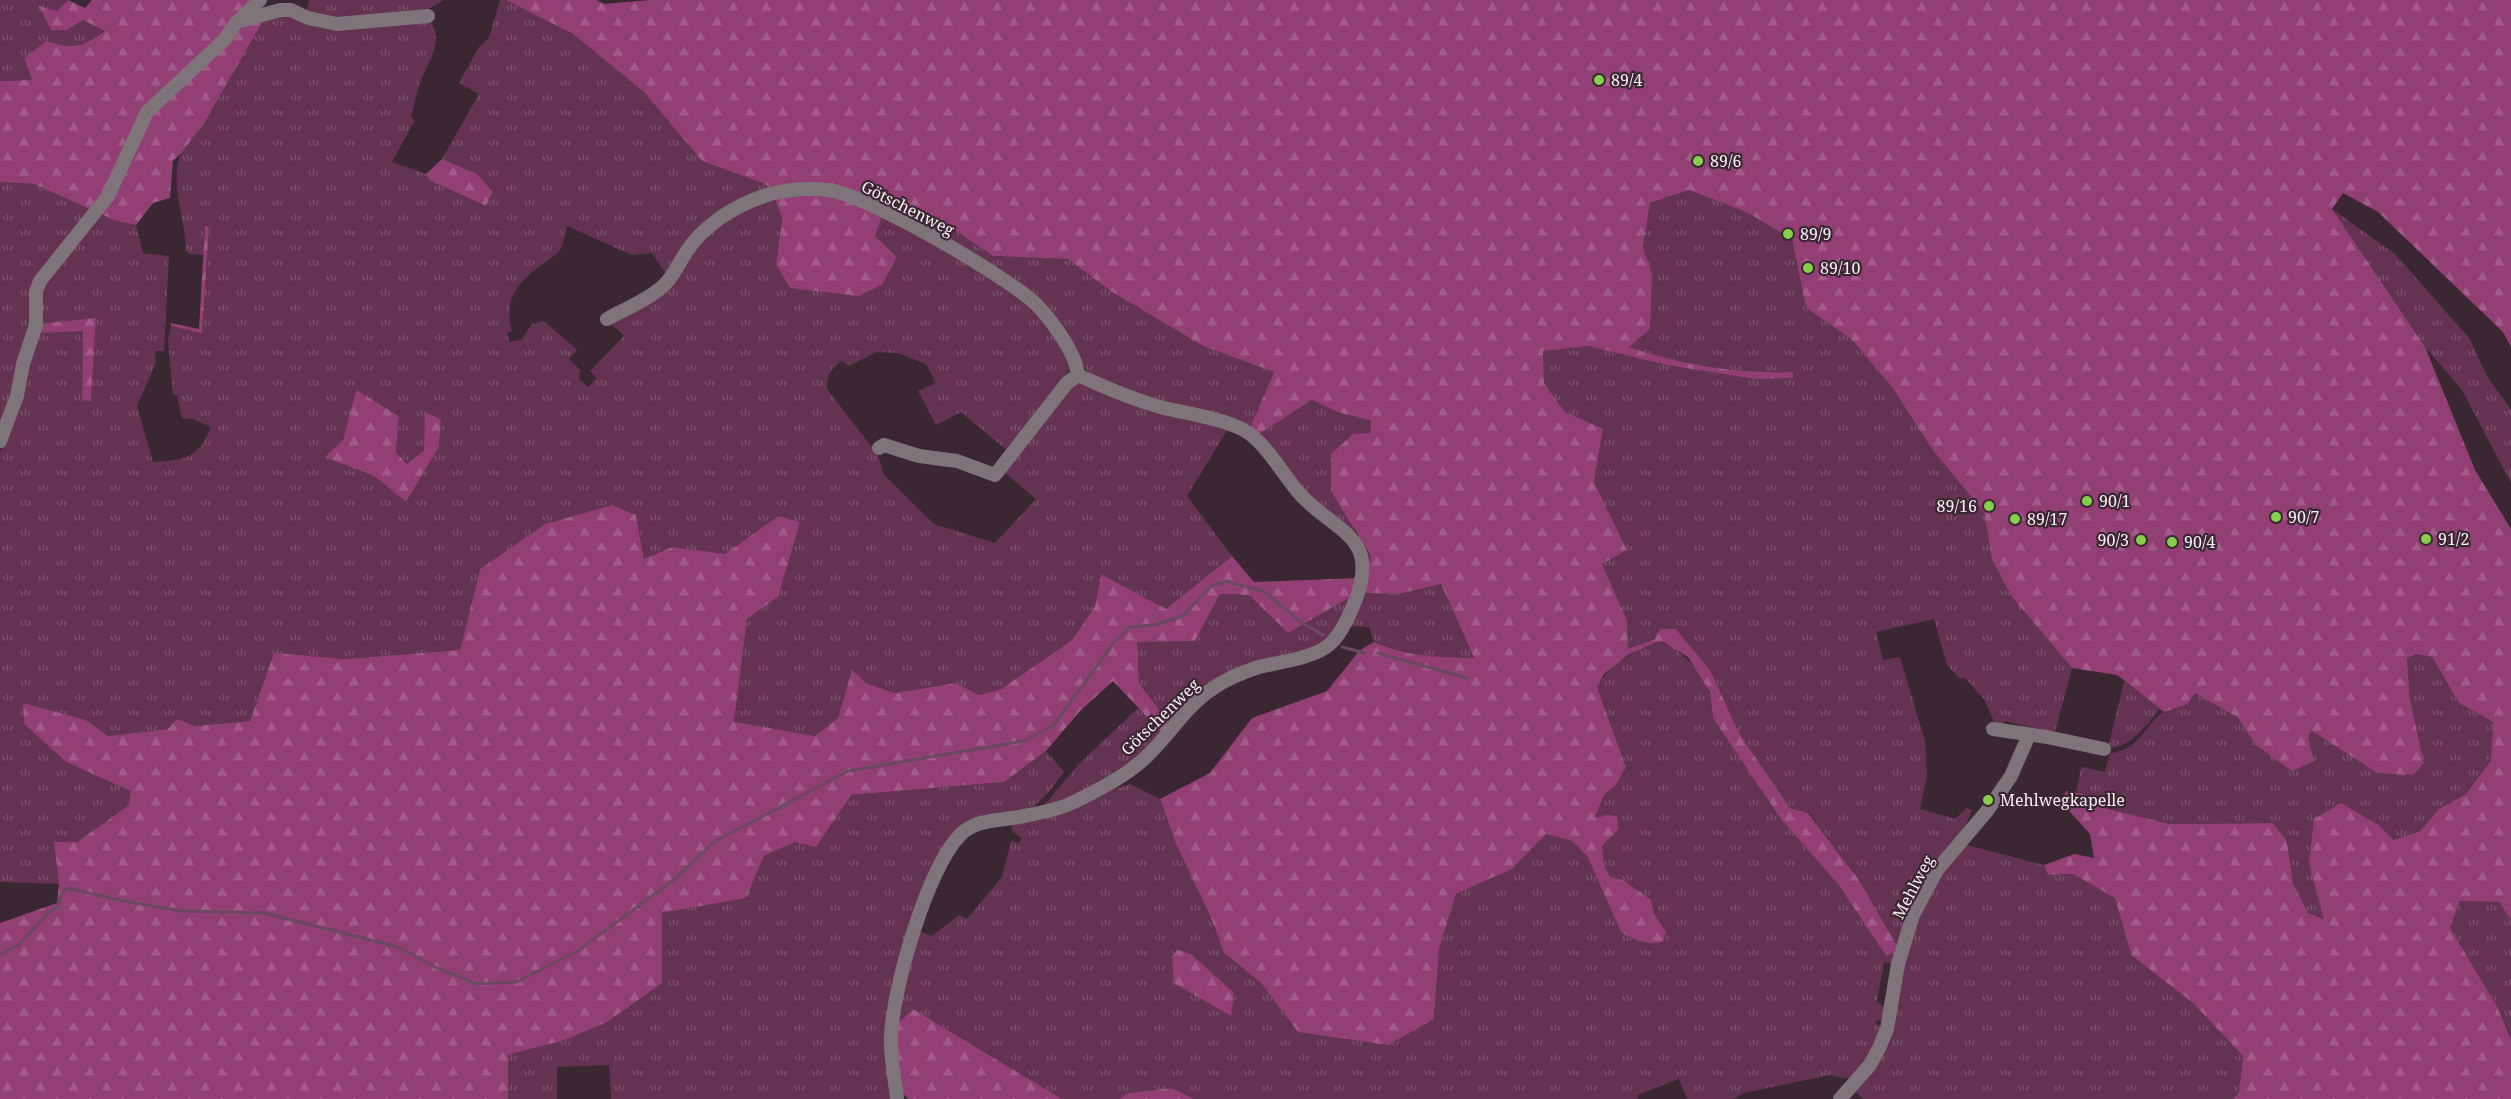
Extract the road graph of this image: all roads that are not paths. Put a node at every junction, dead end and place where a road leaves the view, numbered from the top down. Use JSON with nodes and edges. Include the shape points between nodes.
{"nodes":[{"id":1,"x":260,"y":0,"type":"edge"},
{"id":2,"x":428,"y":16,"type":"dead end"},
{"id":3,"x":236,"y":23,"type":"junction"},
{"id":4,"x":607,"y":319,"type":"dead end"},
{"id":5,"x":1078,"y":375,"type":"junction"},
{"id":6,"x":0,"y":441,"type":"edge"},
{"id":7,"x":879,"y":448,"type":"dead end"},
{"id":8,"x":1993,"y":729,"type":"dead end"},
{"id":9,"x":2028,"y":735,"type":"junction"},
{"id":10,"x":2104,"y":749,"type":"dead end"},
{"id":11,"x":897,"y":1099,"type":"edge"},
{"id":12,"x":1840,"y":1099,"type":"edge"}],
"edges":[{"from":1,"to":3,"type":"street"},
{"from":2,"to":3,"type":"street","via":[[338,24],[280,10]]},
{"from":3,"to":6,"type":"street","via":[[225,39],[147,112],[108,196],[40,282],[35,298],[36,325],[23,364],[18,396]]},
{"from":4,"to":5,"type":"street","name":"Götschenweg","via":[[663,286],[698,238],[728,213],[779,192],[828,190],[859,199],[946,245],[1010,285],[1037,306],[1066,343]]},
{"from":5,"to":7,"type":"street","via":[[1067,383],[995,475],[957,461],[920,456],[884,445]]},
{"from":5,"to":11,"type":"street","name":"Götschenweg","via":[[1116,393],[1248,432],[1302,496],[1353,539],[1362,558],[1362,583],[1340,632],[1327,647],[1256,668],[1211,690],[1179,719],[1143,761],[1111,783],[1067,806],[970,826],[958,836],[933,880],[904,963],[891,1031]]},
{"from":8,"to":9,"type":"street"},
{"from":9,"to":10,"type":"street"},
{"from":9,"to":12,"type":"street","name":"Mehlweg","via":[[2011,776],[1937,870],[1913,915],[1898,964],[1887,1029],[1870,1065]]}]}
